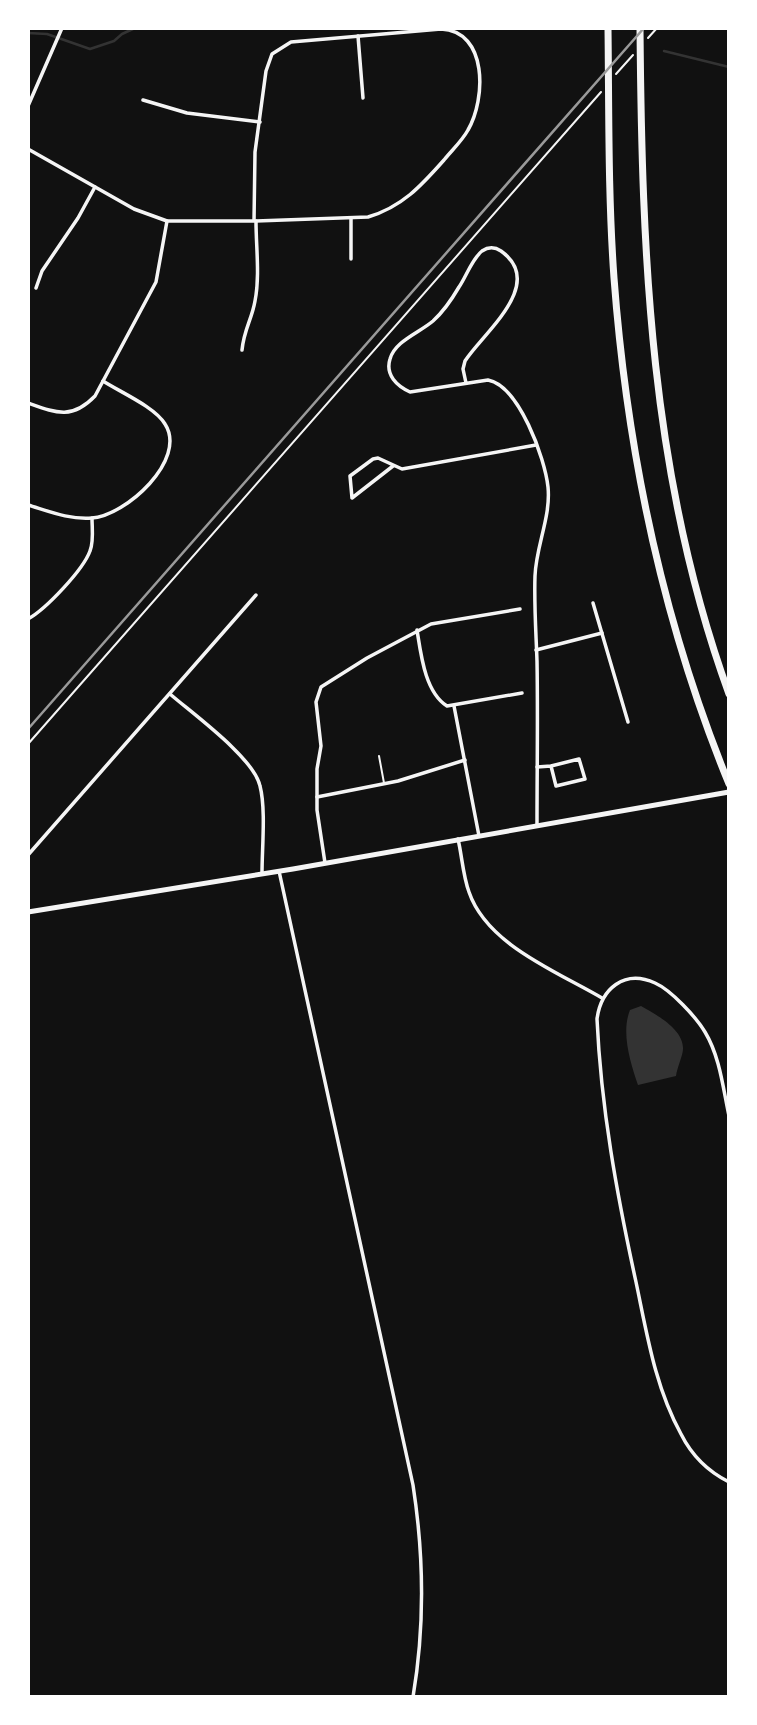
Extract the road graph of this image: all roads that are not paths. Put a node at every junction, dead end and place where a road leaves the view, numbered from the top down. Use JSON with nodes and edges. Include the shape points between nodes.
{"nodes":[{"id":1,"x":62,"y":28,"type":"edge"},
{"id":2,"x":608,"y":28,"type":"edge"},
{"id":3,"x":640,"y":28,"type":"edge"},
{"id":4,"x":358,"y":36,"type":"junction"},
{"id":5,"x":363,"y":98,"type":"dead end"},
{"id":6,"x":143,"y":100,"type":"dead end"},
{"id":7,"x":28,"y":106,"type":"edge"},
{"id":8,"x":260,"y":122,"type":"junction"},
{"id":9,"x":28,"y":149,"type":"edge"},
{"id":10,"x":94,"y":187,"type":"junction"},
{"id":11,"x":351,"y":219,"type":"junction"},
{"id":12,"x":167,"y":221,"type":"junction"},
{"id":13,"x":255,"y":221,"type":"junction"},
{"id":14,"x":351,"y":259,"type":"dead end"},
{"id":15,"x":36,"y":288,"type":"dead end"},
{"id":16,"x":242,"y":350,"type":"dead end"},
{"id":17,"x":103,"y":381,"type":"junction"},
{"id":18,"x":466,"y":383,"type":"junction"},
{"id":19,"x":28,"y":403,"type":"edge"},
{"id":20,"x":536,"y":445,"type":"junction"},
{"id":21,"x":393,"y":466,"type":"junction"},
{"id":22,"x":28,"y":505,"type":"edge"},
{"id":23,"x":92,"y":518,"type":"junction"},
{"id":24,"x":256,"y":595,"type":"dead end"},
{"id":25,"x":593,"y":603,"type":"dead end"},
{"id":26,"x":520,"y":609,"type":"dead end"},
{"id":27,"x":28,"y":619,"type":"edge"},
{"id":28,"x":417,"y":630,"type":"junction"},
{"id":29,"x":602,"y":633,"type":"junction"},
{"id":30,"x":536,"y":650,"type":"junction"},
{"id":31,"x":522,"y":693,"type":"dead end"},
{"id":32,"x":170,"y":694,"type":"junction"},
{"id":33,"x":729,"y":694,"type":"edge"},
{"id":34,"x":454,"y":706,"type":"junction"},
{"id":35,"x":628,"y":722,"type":"dead end"},
{"id":36,"x":379,"y":756,"type":"dead end"},
{"id":37,"x":465,"y":760,"type":"junction"},
{"id":38,"x":551,"y":766,"type":"junction"},
{"id":39,"x":537,"y":767,"type":"junction"},
{"id":40,"x":384,"y":784,"type":"junction"},
{"id":41,"x":729,"y":784,"type":"edge"},
{"id":42,"x":729,"y":792,"type":"edge"},
{"id":43,"x":317,"y":797,"type":"junction"},
{"id":44,"x":537,"y":825,"type":"junction"},
{"id":45,"x":479,"y":836,"type":"junction"},
{"id":46,"x":458,"y":839,"type":"junction"},
{"id":47,"x":28,"y":855,"type":"edge"},
{"id":48,"x":325,"y":863,"type":"junction"},
{"id":49,"x":279,"y":871,"type":"junction"},
{"id":50,"x":262,"y":874,"type":"junction"},
{"id":51,"x":28,"y":912,"type":"edge"},
{"id":52,"x":602,"y":998,"type":"junction"},
{"id":53,"x":729,"y":1116,"type":"edge"},
{"id":54,"x":729,"y":1482,"type":"edge"},
{"id":55,"x":412,"y":1697,"type":"edge"}],
"edges":[{"from":1,"to":7,"type":"street"},
{"from":2,"to":41,"type":"highway","via":[[614,276],[634,453],[674,625]]},
{"from":3,"to":33,"type":"highway","via":[[646,270],[659,406],[681,527]]},
{"from":4,"to":5,"type":"street"},
{"from":4,"to":8,"type":"street","via":[[291,42],[276,50],[267,64]]},
{"from":4,"to":11,"type":"street","via":[[441,29],[459,32],[473,46],[478,62],[477,104],[468,131],[422,186],[384,212]]},
{"from":6,"to":8,"type":"street","via":[[187,113]]},
{"from":8,"to":13,"type":"street","via":[[254,166]]},
{"from":9,"to":10,"type":"street"},
{"from":10,"to":12,"type":"street"},
{"from":10,"to":15,"type":"street"},
{"from":11,"to":13,"type":"street"},
{"from":11,"to":14,"type":"street"},
{"from":12,"to":13,"type":"street"},
{"from":12,"to":17,"type":"street","via":[[156,282]]},
{"from":13,"to":16,"type":"street","via":[[257,291]]},
{"from":17,"to":19,"type":"street","via":[[86,405],[66,413]]},
{"from":17,"to":23,"type":"street","via":[[164,422],[171,446],[161,468],[137,496],[117,512]]},
{"from":18,"to":18,"type":"street","via":[[465,361],[502,316],[519,281],[516,267],[493,247],[479,253],[446,307],[396,349],[389,362],[393,381],[410,392]]},
{"from":18,"to":20,"type":"street","via":[[488,380],[504,387]]},
{"from":20,"to":21,"type":"street","via":[[402,469]]},
{"from":20,"to":30,"type":"street","via":[[549,494],[535,573]]},
{"from":21,"to":21,"type":"street","via":[[373,459],[350,476],[352,498]]},
{"from":22,"to":23,"type":"street","via":[[66,517]]},
{"from":23,"to":27,"type":"street","via":[[93,542],[83,564]]},
{"from":24,"to":32,"type":"street"},
{"from":25,"to":29,"type":"street"},
{"from":26,"to":28,"type":"street"},
{"from":28,"to":34,"type":"street","via":[[426,679],[439,701]]},
{"from":28,"to":43,"type":"street","via":[[317,692],[321,746]]},
{"from":29,"to":30,"type":"street"},
{"from":29,"to":35,"type":"street"},
{"from":30,"to":39,"type":"street"},
{"from":31,"to":34,"type":"street"},
{"from":32,"to":47,"type":"street"},
{"from":32,"to":50,"type":"street","via":[[257,776]]},
{"from":34,"to":37,"type":"street"},
{"from":36,"to":40,"type":"lane"},
{"from":37,"to":40,"type":"street"},
{"from":37,"to":45,"type":"street"},
{"from":38,"to":38,"type":"street","via":[[579,759],[585,779],[556,786]]},
{"from":38,"to":39,"type":"street"},
{"from":39,"to":44,"type":"street"},
{"from":40,"to":43,"type":"street"},
{"from":42,"to":44,"type":"main road"},
{"from":43,"to":48,"type":"street"},
{"from":44,"to":45,"type":"main road"},
{"from":45,"to":46,"type":"main road"},
{"from":46,"to":48,"type":"main road"},
{"from":46,"to":52,"type":"street","via":[[469,891],[486,923],[516,948]]},
{"from":48,"to":49,"type":"main road"},
{"from":49,"to":50,"type":"main road"},
{"from":49,"to":55,"type":"street","via":[[413,1485],[422,1587]]},
{"from":50,"to":51,"type":"main road"},
{"from":52,"to":53,"type":"street","via":[[617,984],[644,979],[661,987],[693,1016],[714,1050]]},
{"from":52,"to":54,"type":"street","via":[[598,1031],[609,1145],[652,1357],[685,1442],[702,1464]]}]}
